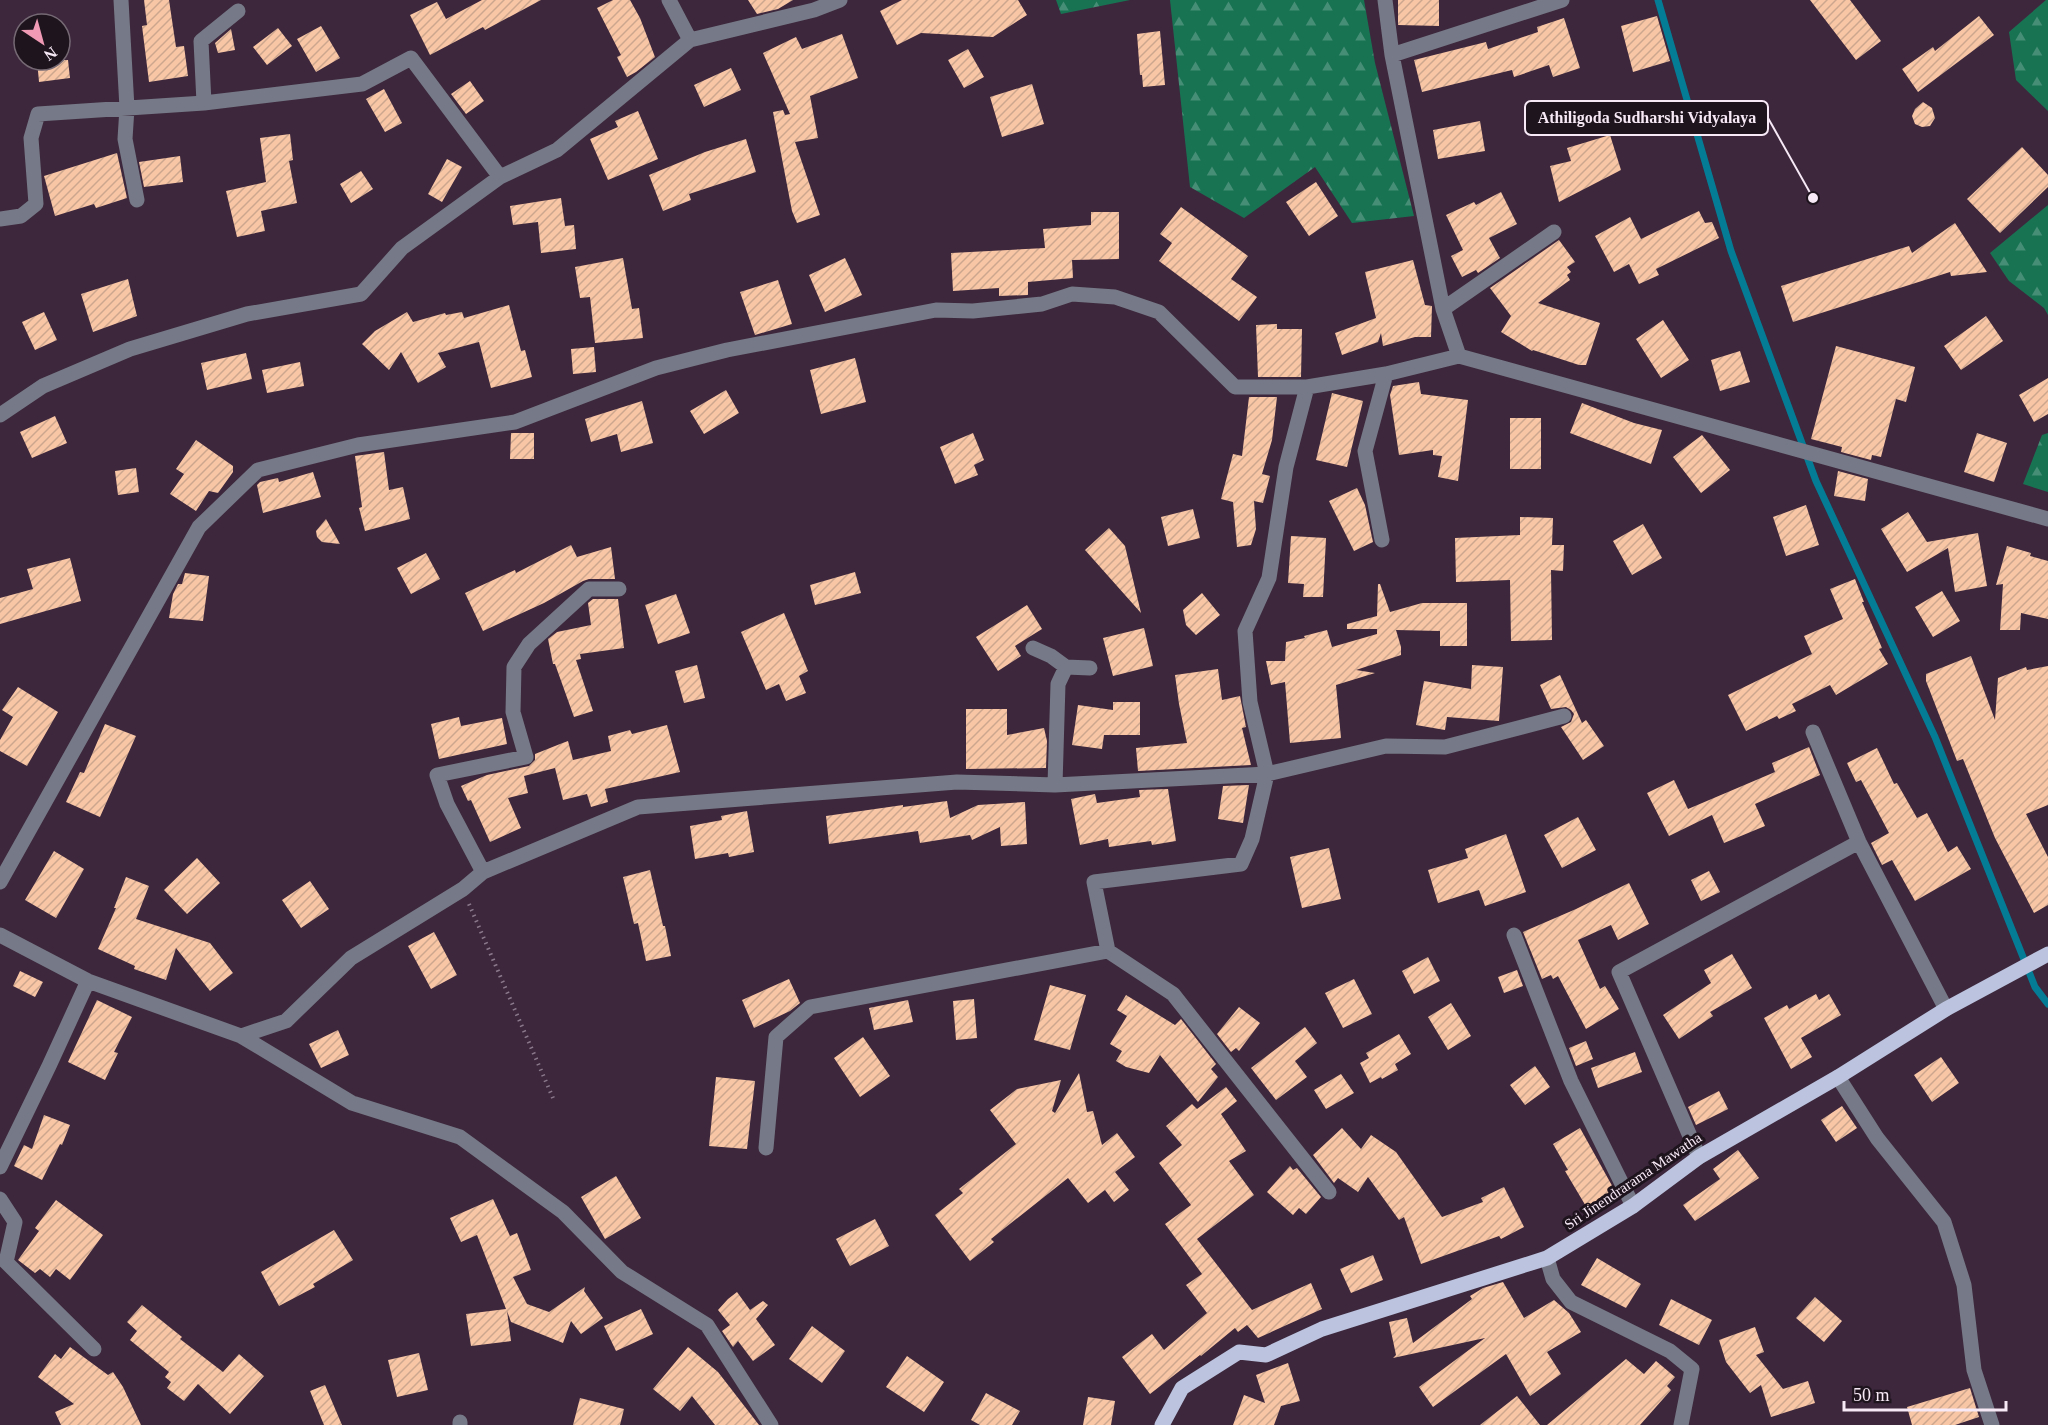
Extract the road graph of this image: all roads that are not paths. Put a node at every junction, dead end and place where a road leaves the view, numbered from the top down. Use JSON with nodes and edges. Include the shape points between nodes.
{"nodes":[{"id":1,"x":121,"y":0,"type":"edge"},
{"id":2,"x":669,"y":0,"type":"edge"},
{"id":3,"x":840,"y":0,"type":"edge"},
{"id":4,"x":1385,"y":0,"type":"edge"},
{"id":5,"x":1562,"y":0,"type":"edge"},
{"id":6,"x":811,"y":5,"type":"edge"},
{"id":7,"x":238,"y":11,"type":"dead end"},
{"id":8,"x":690,"y":40,"type":"junction"},
{"id":9,"x":1392,"y":55,"type":"junction"},
{"id":10,"x":204,"y":103,"type":"junction"},
{"id":11,"x":127,"y":108,"type":"junction"},
{"id":12,"x":500,"y":177,"type":"junction"},
{"id":13,"x":137,"y":200,"type":"dead end"},
{"id":14,"x":0,"y":219,"type":"edge"},
{"id":15,"x":1554,"y":232,"type":"dead end"},
{"id":16,"x":1443,"y":309,"type":"junction"},
{"id":17,"x":1459,"y":356,"type":"junction"},
{"id":18,"x":1386,"y":374,"type":"junction"},
{"id":19,"x":1307,"y":387,"type":"junction"},
{"id":20,"x":0,"y":415,"type":"edge"},
{"id":21,"x":2048,"y":519,"type":"edge"},
{"id":22,"x":1382,"y":540,"type":"dead end"},
{"id":23,"x":619,"y":589,"type":"dead end"},
{"id":24,"x":1033,"y":648,"type":"dead end"},
{"id":25,"x":1066,"y":667,"type":"junction"},
{"id":26,"x":1090,"y":668,"type":"dead end"},
{"id":27,"x":1564,"y":716,"type":"dead end"},
{"id":28,"x":1813,"y":732,"type":"dead end"},
{"id":29,"x":1268,"y":774,"type":"junction"},
{"id":30,"x":1055,"y":785,"type":"junction"},
{"id":31,"x":1859,"y":842,"type":"junction"},
{"id":32,"x":483,"y":872,"type":"junction"},
{"id":33,"x":0,"y":882,"type":"edge"},
{"id":34,"x":0,"y":935,"type":"edge"},
{"id":35,"x":1514,"y":935,"type":"dead end"},
{"id":36,"x":1108,"y":951,"type":"junction"},
{"id":37,"x":2043,"y":957,"type":"edge"},
{"id":38,"x":88,"y":981,"type":"junction"},
{"id":39,"x":1946,"y":1009,"type":"junction"},
{"id":40,"x":241,"y":1036,"type":"junction"},
{"id":41,"x":1838,"y":1077,"type":"junction"},
{"id":42,"x":766,"y":1149,"type":"dead end"},
{"id":43,"x":1699,"y":1157,"type":"junction"},
{"id":44,"x":0,"y":1167,"type":"edge"},
{"id":45,"x":1329,"y":1192,"type":"dead end"},
{"id":46,"x":0,"y":1199,"type":"edge"},
{"id":47,"x":1633,"y":1206,"type":"junction"},
{"id":48,"x":1547,"y":1258,"type":"junction"},
{"id":49,"x":94,"y":1349,"type":"dead end"},
{"id":50,"x":771,"y":1425,"type":"edge"},
{"id":51,"x":1162,"y":1425,"type":"edge"},
{"id":52,"x":1681,"y":1425,"type":"edge"},
{"id":53,"x":1992,"y":1425,"type":"edge"}],
"edges":[{"from":1,"to":11,"type":"street"},
{"from":2,"to":8,"type":"street"},
{"from":3,"to":6,"type":"street"},
{"from":4,"to":9,"type":"street"},
{"from":5,"to":9,"type":"street"},
{"from":6,"to":8,"type":"street"},
{"from":7,"to":10,"type":"street","via":[[201,41]]},
{"from":8,"to":12,"type":"street","via":[[557,150]]},
{"from":9,"to":16,"type":"street"},
{"from":10,"to":11,"type":"street"},
{"from":10,"to":12,"type":"street","via":[[362,84],[411,58]]},
{"from":11,"to":13,"type":"street","via":[[125,138]]},
{"from":11,"to":14,"type":"street","via":[[38,114],[31,138],[36,204],[21,216]]},
{"from":12,"to":20,"type":"street","via":[[402,248],[361,294],[247,314],[130,349],[43,386]]},
{"from":15,"to":16,"type":"street"},
{"from":16,"to":17,"type":"street"},
{"from":17,"to":18,"type":"street"},
{"from":17,"to":21,"type":"street"},
{"from":18,"to":19,"type":"street"},
{"from":18,"to":22,"type":"street","via":[[1365,451]]},
{"from":19,"to":29,"type":"street","via":[[1286,467],[1269,578],[1245,631],[1250,702]]},
{"from":19,"to":33,"type":"street","via":[[1235,387],[1160,312],[1115,297],[1072,294],[1042,304],[973,311],[936,310],[727,350],[656,368],[515,422],[358,445],[258,470],[199,527]]},
{"from":23,"to":32,"type":"street","via":[[589,589],[529,644],[514,667],[513,712],[526,757],[437,775],[447,804]]},
{"from":24,"to":25,"type":"street"},
{"from":25,"to":26,"type":"street"},
{"from":25,"to":30,"type":"street","via":[[1058,684]]},
{"from":27,"to":29,"type":"street","via":[[1445,747],[1386,746]]},
{"from":28,"to":31,"type":"street"},
{"from":29,"to":30,"type":"street"},
{"from":29,"to":36,"type":"street","via":[[1252,839],[1241,864],[1094,882]]},
{"from":30,"to":32,"type":"street","via":[[957,782],[638,807]]},
{"from":31,"to":39,"type":"street"},
{"from":31,"to":43,"type":"street","via":[[1619,972]]},
{"from":32,"to":40,"type":"street","via":[[463,889],[351,958],[286,1022]]},
{"from":34,"to":38,"type":"street"},
{"from":35,"to":47,"type":"street","via":[[1571,1081]]},
{"from":36,"to":42,"type":"street","via":[[810,1007],[776,1037]]},
{"from":36,"to":45,"type":"street","via":[[1173,994]]},
{"from":37,"to":39,"type":"main road","name":"Sri Jinendrarama Mawatha"},
{"from":38,"to":40,"type":"street"},
{"from":38,"to":44,"type":"street"},
{"from":39,"to":41,"type":"main road","name":"Sri Jinendrarama Mawatha"},
{"from":40,"to":50,"type":"street","via":[[352,1103],[460,1137],[563,1212],[622,1272],[707,1325]]},
{"from":41,"to":43,"type":"main road","name":"Sri Jinendrarama Mawatha"},
{"from":41,"to":53,"type":"street","via":[[1876,1138],[1944,1222],[1964,1284],[1974,1370]]},
{"from":43,"to":47,"type":"main road","name":"Sri Jinendrarama Mawatha"},
{"from":46,"to":49,"type":"street","via":[[15,1222],[6,1262]]},
{"from":47,"to":48,"type":"main road","name":"Sri Jinendrarama Mawatha"},
{"from":48,"to":51,"type":"main road","name":"Sri Jinendrarama Mawatha","via":[[1322,1329],[1266,1354],[1239,1352],[1182,1388]]},
{"from":48,"to":52,"type":"street","via":[[1553,1279],[1571,1302],[1670,1351],[1692,1369]]}]}
